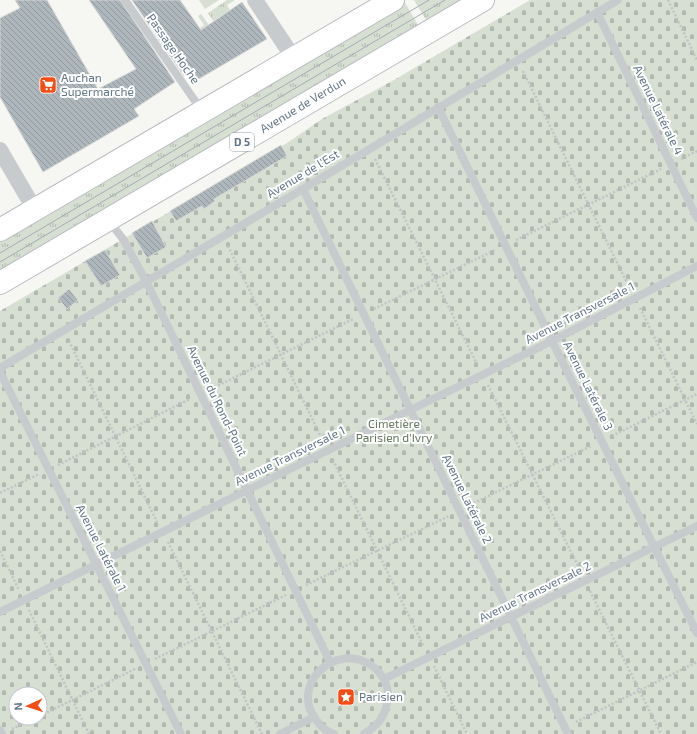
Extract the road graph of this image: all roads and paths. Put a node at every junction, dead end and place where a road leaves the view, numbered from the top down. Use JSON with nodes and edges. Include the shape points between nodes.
{"nodes":[{"id":1,"x":125,"y":0,"type":"edge"},
{"id":2,"x":255,"y":0,"type":"edge"},
{"id":3,"x":393,"y":0,"type":"edge"},
{"id":4,"x":483,"y":0,"type":"edge"},
{"id":5,"x":618,"y":0,"type":"edge"},
{"id":6,"x":668,"y":0,"type":"edge"},
{"id":7,"x":597,"y":12,"type":"junction"},
{"id":8,"x":292,"y":58,"type":"junction"},
{"id":9,"x":517,"y":60,"type":"junction"},
{"id":10,"x":697,"y":60,"type":"edge"},
{"id":11,"x":438,"y":107,"type":"junction"},
{"id":12,"x":202,"y":111,"type":"junction"},
{"id":13,"x":370,"y":148,"type":"junction"},
{"id":14,"x":0,"y":150,"type":"edge"},
{"id":15,"x":697,"y":151,"type":"edge"},
{"id":16,"x":671,"y":164,"type":"junction"},
{"id":17,"x":303,"y":189,"type":"junction"},
{"id":18,"x":588,"y":204,"type":"junction"},
{"id":19,"x":35,"y":210,"type":"junction"},
{"id":20,"x":697,"y":218,"type":"edge"},
{"id":21,"x":108,"y":220,"type":"junction"},
{"id":22,"x":0,"y":230,"type":"edge"},
{"id":23,"x":223,"y":236,"type":"junction"},
{"id":24,"x":505,"y":245,"type":"junction"},
{"id":25,"x":697,"y":266,"type":"edge"},
{"id":26,"x":435,"y":279,"type":"junction"},
{"id":27,"x":146,"y":281,"type":"junction"},
{"id":28,"x":0,"y":283,"type":"edge"},
{"id":29,"x":635,"y":298,"type":"junction"},
{"id":30,"x":364,"y":314,"type":"junction"},
{"id":31,"x":552,"y":341,"type":"junction"},
{"id":32,"x":281,"y":355,"type":"junction"},
{"id":33,"x":0,"y":368,"type":"edge"},
{"id":34,"x":0,"y":372,"type":"edge"},
{"id":35,"x":483,"y":375,"type":"junction"},
{"id":36,"x":201,"y":394,"type":"junction"},
{"id":37,"x":697,"y":394,"type":"edge"},
{"id":38,"x":685,"y":400,"type":"junction"},
{"id":39,"x":410,"y":410,"type":"junction"},
{"id":40,"x":697,"y":424,"type":"edge"},
{"id":41,"x":602,"y":441,"type":"junction"},
{"id":42,"x":328,"y":450,"type":"junction"},
{"id":43,"x":48,"y":470,"type":"junction"},
{"id":44,"x":532,"y":475,"type":"junction"},
{"id":45,"x":247,"y":490,"type":"junction"},
{"id":46,"x":0,"y":493,"type":"edge"},
{"id":47,"x":460,"y":510,"type":"junction"},
{"id":48,"x":697,"y":526,"type":"edge"},
{"id":49,"x":655,"y":547,"type":"junction"},
{"id":50,"x":0,"y":550,"type":"edge"},
{"id":51,"x":377,"y":551,"type":"junction"},
{"id":52,"x":96,"y":566,"type":"junction"},
{"id":53,"x":585,"y":581,"type":"junction"},
{"id":54,"x":295,"y":591,"type":"junction"},
{"id":55,"x":24,"y":601,"type":"junction"},
{"id":56,"x":0,"y":612,"type":"edge"},
{"id":57,"x":512,"y":617,"type":"junction"},
{"id":58,"x":697,"y":632,"type":"edge"},
{"id":59,"x":429,"y":657,"type":"junction"},
{"id":60,"x":330,"y":662,"type":"junction"},
{"id":61,"x":697,"y":662,"type":"edge"},
{"id":62,"x":146,"y":664,"type":"junction"},
{"id":63,"x":384,"y":679,"type":"junction"},
{"id":64,"x":640,"y":691,"type":"junction"},
{"id":65,"x":72,"y":700,"type":"junction"},
{"id":66,"x":48,"y":712,"type":"edge"},
{"id":67,"x":314,"y":717,"type":"junction"},
{"id":68,"x":18,"y":726,"type":"edge"},
{"id":69,"x":0,"y":730,"type":"edge"},
{"id":70,"x":566,"y":731,"type":"edge"},
{"id":71,"x":5,"y":732,"type":"edge"},
{"id":72,"x":89,"y":734,"type":"edge"},
{"id":73,"x":181,"y":734,"type":"edge"},
{"id":74,"x":280,"y":734,"type":"edge"},
{"id":75,"x":334,"y":734,"type":"edge"},
{"id":76,"x":364,"y":734,"type":"edge"},
{"id":77,"x":467,"y":734,"type":"edge"},
{"id":78,"x":661,"y":734,"type":"edge"}],
"edges":[{"from":1,"to":12,"type":"lane","name":"Passage Hoche"},
{"from":2,"to":8,"type":"street"},
{"from":3,"to":8,"type":"main road"},
{"from":4,"to":21,"type":"main road","name":"Avenue de Verdun","number":"D 5"},
{"from":5,"to":7,"type":"lane","name":"Avenue de l'Est"},
{"from":6,"to":10,"type":"path"},
{"from":7,"to":9,"type":"lane","name":"Avenue de l'Est"},
{"from":7,"to":16,"type":"lane","name":"Avenue Latérale 4"},
{"from":8,"to":12,"type":"main road"},
{"from":9,"to":11,"type":"lane","name":"Avenue de l'Est"},
{"from":9,"to":18,"type":"path"},
{"from":11,"to":13,"type":"lane","name":"Avenue de l'Est"},
{"from":11,"to":24,"type":"lane","name":"Avenue Latérale 3"},
{"from":12,"to":19,"type":"main road"},
{"from":13,"to":17,"type":"lane","name":"Avenue de l'Est"},
{"from":13,"to":26,"type":"path"},
{"from":14,"to":19,"type":"street"},
{"from":15,"to":16,"type":"path"},
{"from":16,"to":18,"type":"path"},
{"from":16,"to":20,"type":"lane","name":"Avenue Latérale 4"},
{"from":17,"to":23,"type":"lane","name":"Avenue de l'Est"},
{"from":17,"to":30,"type":"lane","name":"Avenue Latérale 2"},
{"from":18,"to":24,"type":"path"},
{"from":18,"to":29,"type":"path"},
{"from":19,"to":22,"type":"main road"},
{"from":21,"to":27,"type":"lane","name":"Avenue du Rond-Point"},
{"from":21,"to":28,"type":"main road","name":"Avenue de Verdun","number":"D 5"},
{"from":23,"to":27,"type":"lane","name":"Avenue de l'Est"},
{"from":23,"to":32,"type":"path"},
{"from":24,"to":26,"type":"path"},
{"from":24,"to":31,"type":"lane","name":"Avenue Latérale 3"},
{"from":25,"to":29,"type":"lane","name":"Avenue Transversale 1"},
{"from":26,"to":30,"type":"path"},
{"from":26,"to":35,"type":"path"},
{"from":27,"to":33,"type":"lane","name":"Avenue de l'Est"},
{"from":27,"to":36,"type":"lane","name":"Avenue du Rond-Point"},
{"from":29,"to":31,"type":"lane","name":"Avenue Transversale 1"},
{"from":29,"to":38,"type":"path"},
{"from":30,"to":32,"type":"path"},
{"from":30,"to":39,"type":"lane","name":"Avenue Latérale 2"},
{"from":31,"to":35,"type":"lane","name":"Avenue Transversale 1"},
{"from":31,"to":41,"type":"lane","name":"Avenue Latérale 3"},
{"from":32,"to":36,"type":"path"},
{"from":32,"to":42,"type":"path"},
{"from":34,"to":43,"type":"lane","name":"Avenue Latérale 1"},
{"from":35,"to":39,"type":"lane","name":"Avenue Transversale 1"},
{"from":35,"to":44,"type":"path"},
{"from":36,"to":43,"type":"path"},
{"from":36,"to":45,"type":"lane","name":"Avenue du Rond-Point"},
{"from":37,"to":38,"type":"path"},
{"from":38,"to":40,"type":"path"},
{"from":38,"to":41,"type":"path"},
{"from":39,"to":42,"type":"lane","name":"Avenue Transversale 1"},
{"from":39,"to":47,"type":"lane","name":"Avenue Latérale 2"},
{"from":41,"to":44,"type":"path"},
{"from":41,"to":49,"type":"lane","name":"Avenue Latérale 3"},
{"from":42,"to":45,"type":"lane","name":"Avenue Transversale 1"},
{"from":42,"to":51,"type":"path"},
{"from":43,"to":46,"type":"path"},
{"from":43,"to":52,"type":"lane","name":"Avenue Latérale 1"},
{"from":44,"to":47,"type":"path"},
{"from":44,"to":53,"type":"path"},
{"from":45,"to":52,"type":"lane","name":"Avenue Transversale 1"},
{"from":45,"to":54,"type":"lane","name":"Avenue du Rond-Point"},
{"from":47,"to":51,"type":"path"},
{"from":47,"to":57,"type":"lane","name":"Avenue Latérale 2"},
{"from":48,"to":49,"type":"lane","name":"Avenue Transversale 2"},
{"from":49,"to":53,"type":"lane","name":"Avenue Transversale 2"},
{"from":49,"to":58,"type":"lane","name":"Avenue Latérale 3"},
{"from":50,"to":55,"type":"path"},
{"from":51,"to":54,"type":"path"},
{"from":51,"to":59,"type":"path"},
{"from":52,"to":55,"type":"lane","name":"Avenue Transversale 1"},
{"from":52,"to":62,"type":"lane","name":"Avenue Latérale 1"},
{"from":53,"to":57,"type":"lane","name":"Avenue Transversale 2"},
{"from":53,"to":64,"type":"path"},
{"from":54,"to":60,"type":"lane","name":"Avenue du Rond-Point"},
{"from":54,"to":62,"type":"path"},
{"from":55,"to":56,"type":"lane","name":"Avenue Transversale 1"},
{"from":55,"to":65,"type":"path"},
{"from":57,"to":59,"type":"lane","name":"Avenue Transversale 2"},
{"from":57,"to":70,"type":"lane","name":"Avenue Latérale 2"},
{"from":59,"to":63,"type":"lane","name":"Avenue Transversale 2"},
{"from":59,"to":77,"type":"path"},
{"from":60,"to":63,"type":"lane","via":[[354,658],[366,662]]},
{"from":60,"to":67,"type":"lane","via":[[319,670],[312,680],[309,706]]},
{"from":61,"to":64,"type":"path"},
{"from":62,"to":65,"type":"path"},
{"from":62,"to":73,"type":"lane","name":"Avenue Latérale 1"},
{"from":63,"to":76,"type":"lane","via":[[388,692],[383,717]]},
{"from":64,"to":70,"type":"path"},
{"from":64,"to":78,"type":"path"},
{"from":65,"to":66,"type":"path"},
{"from":65,"to":72,"type":"path"},
{"from":67,"to":74,"type":"lane"},
{"from":67,"to":75,"type":"lane","via":[[321,726]]},
{"from":68,"to":71,"type":"path"},
{"from":69,"to":71,"type":"lane"}]}
